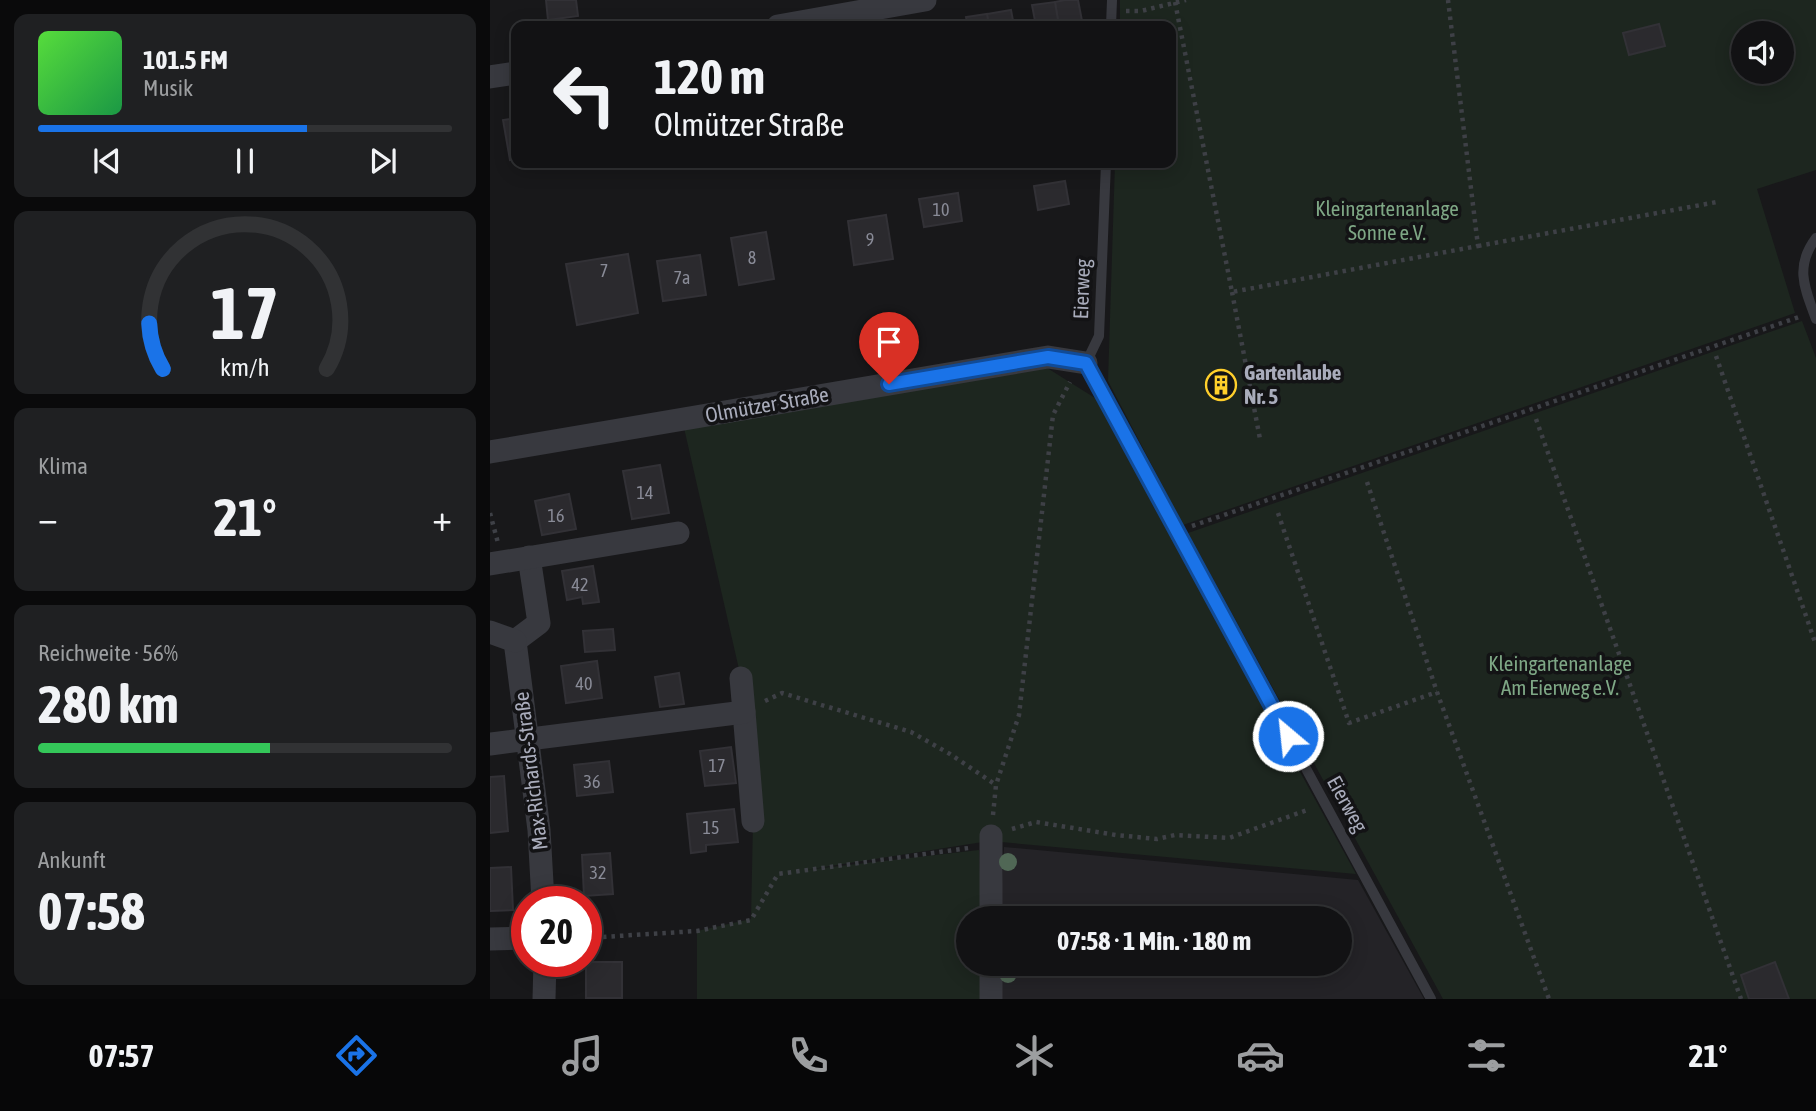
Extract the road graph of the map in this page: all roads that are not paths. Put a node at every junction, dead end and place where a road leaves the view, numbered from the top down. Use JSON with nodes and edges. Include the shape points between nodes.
{"nodes":[{"id":1,"x":925,"y":0,"type":"edge"},
{"id":2,"x":806,"y":21,"type":"edge"},
{"id":3,"x":511,"y":74,"type":"edge"},
{"id":4,"x":490,"y":77,"type":"edge"},
{"id":5,"x":1106,"y":168,"type":"edge"},
{"id":6,"x":1816,"y":238,"type":"edge"},
{"id":7,"x":1815,"y":316,"type":"edge"},
{"id":8,"x":1086,"y":363,"type":"junction"},
{"id":9,"x":490,"y":452,"type":"edge"},
{"id":10,"x":678,"y":533,"type":"dead end"},
{"id":11,"x":529,"y":557,"type":"junction"},
{"id":12,"x":490,"y":564,"type":"edge"},
{"id":13,"x":490,"y":632,"type":"edge"},
{"id":14,"x":515,"y":641,"type":"junction"},
{"id":15,"x":741,"y":678,"type":"dead end"},
{"id":16,"x":744,"y":712,"type":"junction"},
{"id":17,"x":528,"y":739,"type":"junction"},
{"id":18,"x":490,"y":744,"type":"edge"},
{"id":19,"x":753,"y":821,"type":"dead end"},
{"id":20,"x":991,"y":836,"type":"road end"},
{"id":21,"x":543,"y":886,"type":"edge"},
{"id":22,"x":991,"y":906,"type":"edge"},
{"id":23,"x":511,"y":938,"type":"edge"},
{"id":24,"x":490,"y":939,"type":"edge"},
{"id":25,"x":991,"y":976,"type":"edge"},
{"id":26,"x":545,"y":977,"type":"edge"},
{"id":27,"x":544,"y":999,"type":"edge"},
{"id":28,"x":991,"y":999,"type":"edge"},
{"id":29,"x":1431,"y":999,"type":"edge"}],
"edges":[{"from":1,"to":2,"type":"street"},
{"from":3,"to":4,"type":"street"},
{"from":5,"to":8,"type":"lane","name":"Eierweg","via":[[1099,336]]},
{"from":6,"to":7,"type":"lane","via":[[1803,265],[1803,283]]},
{"from":8,"to":9,"type":"street","name":"Olmützer Straße","via":[[1048,357]]},
{"from":8,"to":29,"type":"lane","name":"Eierweg"},
{"from":10,"to":11,"type":"street"},
{"from":11,"to":12,"type":"street"},
{"from":11,"to":14,"type":"street","via":[[539,623]]},
{"from":13,"to":14,"type":"street"},
{"from":14,"to":17,"type":"street","name":"Max-Richards-Straße"},
{"from":15,"to":16,"type":"street"},
{"from":16,"to":17,"type":"street"},
{"from":16,"to":19,"type":"street"},
{"from":17,"to":18,"type":"street"},
{"from":17,"to":21,"type":"street","name":"Max-Richards-Straße"},
{"from":20,"to":22,"type":"street"},
{"from":23,"to":24,"type":"street"},
{"from":25,"to":28,"type":"street"},
{"from":26,"to":27,"type":"street"}]}
